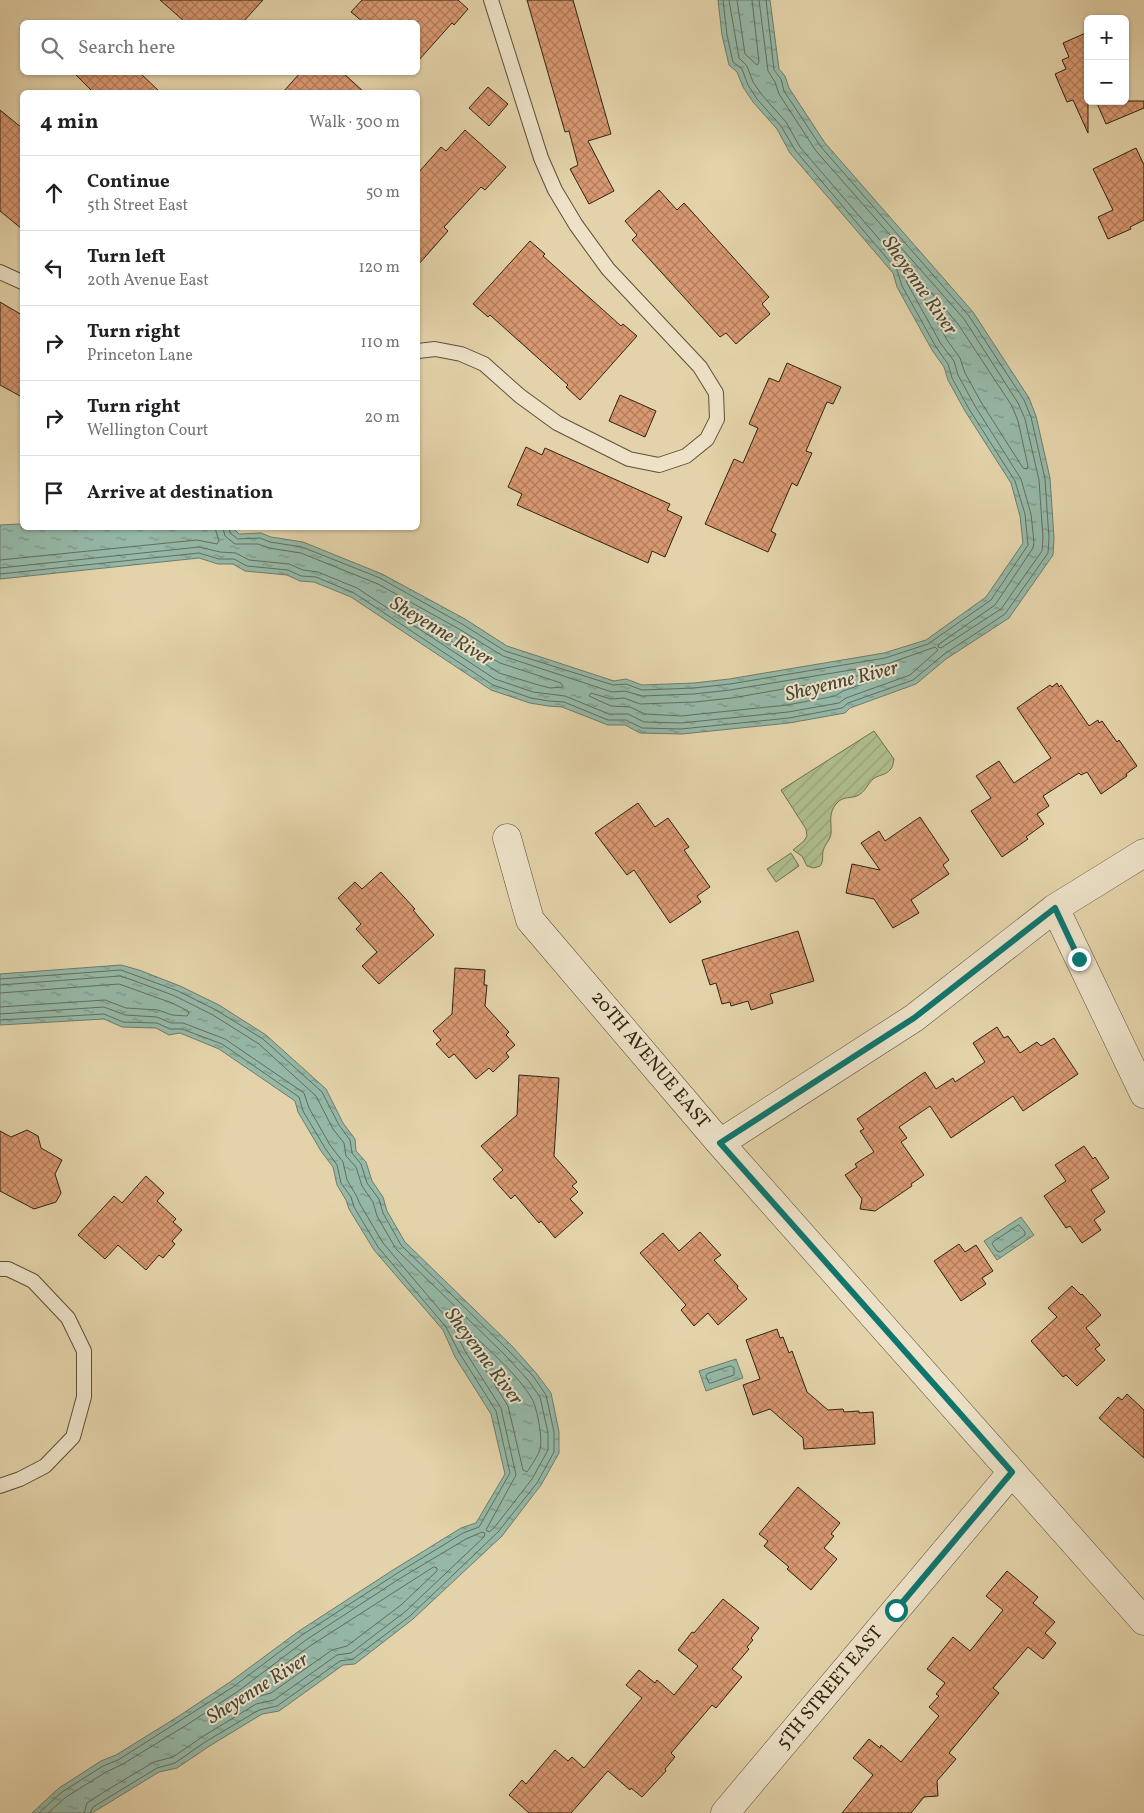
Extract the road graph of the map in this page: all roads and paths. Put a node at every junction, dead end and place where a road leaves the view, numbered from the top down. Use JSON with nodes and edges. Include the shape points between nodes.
{"nodes":[{"id":1,"x":490,"y":0,"type":"edge"},
{"id":2,"x":0,"y":272,"type":"edge"},
{"id":3,"x":20,"y":281,"type":"edge"},
{"id":4,"x":420,"y":351,"type":"edge"},
{"id":5,"x":507,"y":838,"type":"dead end"},
{"id":6,"x":1144,"y":853,"type":"edge"},
{"id":7,"x":1055,"y":908,"type":"junction"},
{"id":8,"x":1144,"y":1094,"type":"edge"},
{"id":9,"x":720,"y":1143,"type":"junction"},
{"id":10,"x":0,"y":1269,"type":"edge"},
{"id":11,"x":1012,"y":1472,"type":"junction"},
{"id":12,"x":0,"y":1486,"type":"edge"},
{"id":13,"x":1144,"y":1621,"type":"edge"},
{"id":14,"x":725,"y":1813,"type":"edge"}],
"edges":[{"from":1,"to":4,"type":"lane","via":[[541,158],[555,190],[608,269],[700,367],[716,393],[717,418],[707,439],[686,456],[659,465],[629,459],[558,423],[520,396],[484,364],[452,352]]},
{"from":2,"to":3,"type":"lane"},
{"from":5,"to":9,"type":"street","name":"20TH AVENUE EAST","via":[[530,920]]},
{"from":6,"to":7,"type":"street"},
{"from":7,"to":8,"type":"street"},
{"from":7,"to":9,"type":"street","via":[[914,1018]]},
{"from":9,"to":11,"type":"street","name":"20TH AVENUE EAST"},
{"from":10,"to":12,"type":"lane","via":[[8,1269],[33,1282],[68,1318],[84,1351],[84,1397],[72,1437],[44,1466]]},
{"from":11,"to":13,"type":"street","name":"20TH AVENUE EAST"},
{"from":11,"to":14,"type":"street","name":"5TH STREET EAST"}]}
